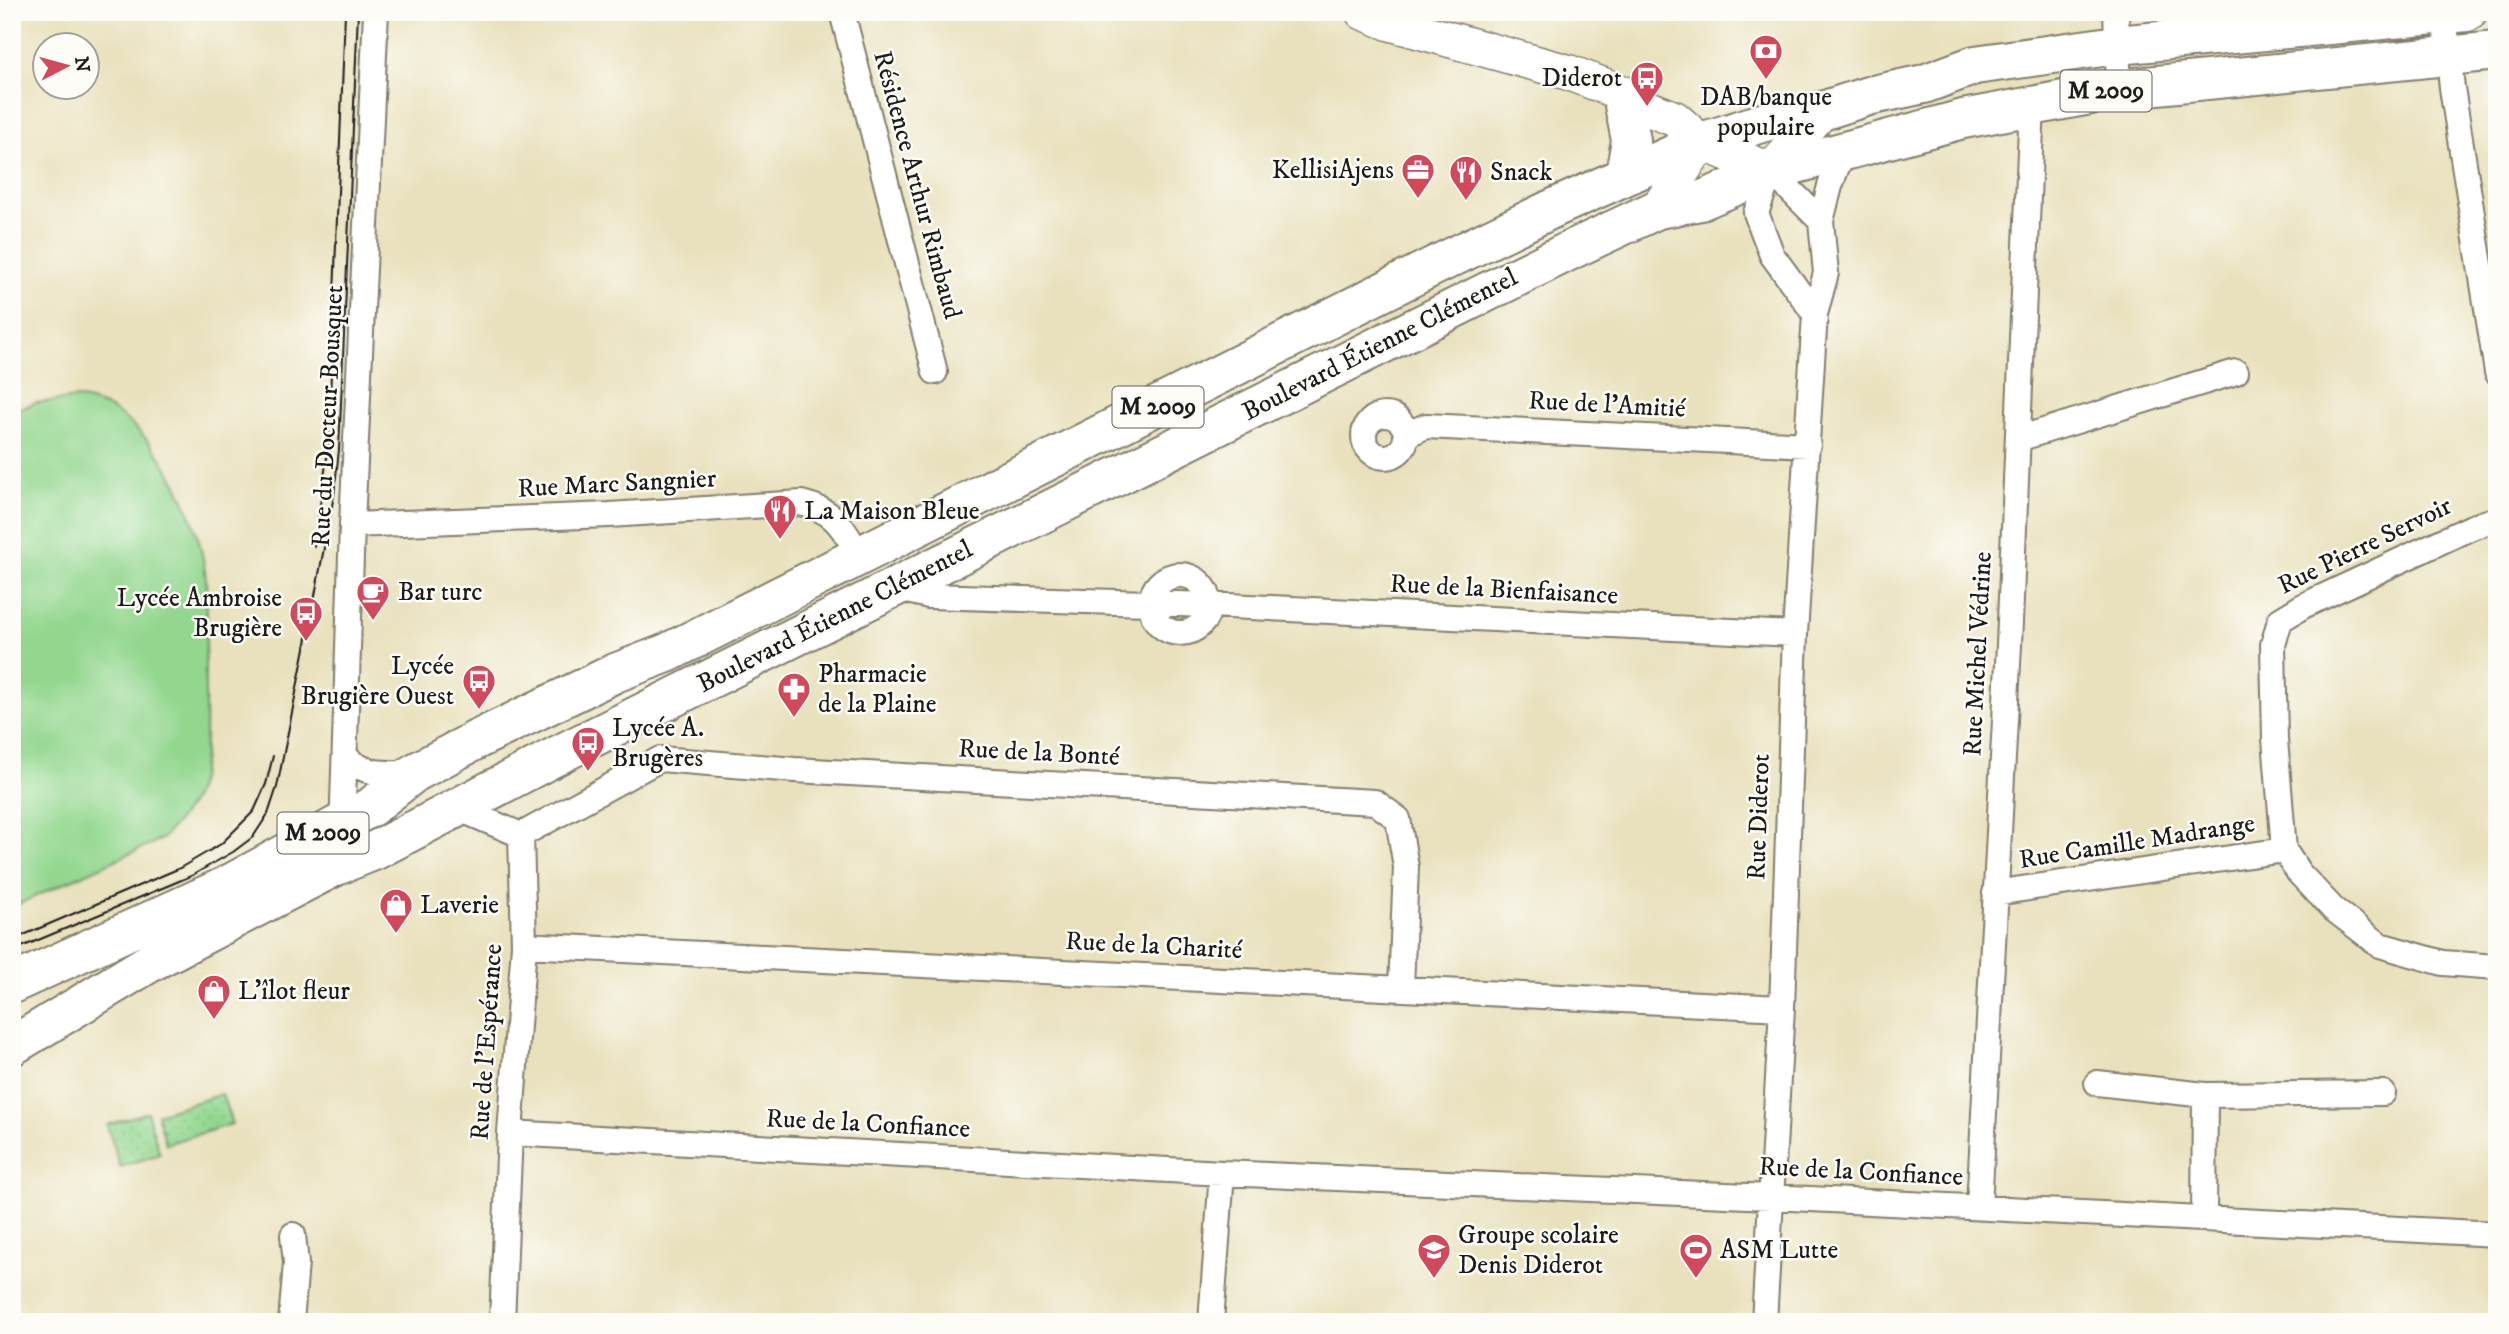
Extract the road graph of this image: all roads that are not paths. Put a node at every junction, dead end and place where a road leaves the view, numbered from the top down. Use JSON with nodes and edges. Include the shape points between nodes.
{"nodes":[{"id":1,"x":376,"y":12,"type":"edge"},
{"id":2,"x":842,"y":12,"type":"edge"},
{"id":3,"x":1363,"y":12,"type":"edge"},
{"id":4,"x":2455,"y":13,"type":"edge"},
{"id":5,"x":2117,"y":29,"type":"edge"},
{"id":6,"x":2497,"y":51,"type":"edge"},
{"id":7,"x":2448,"y":56,"type":"junction"},
{"id":8,"x":2119,"y":89,"type":"junction"},
{"id":9,"x":1622,"y":95,"type":"junction"},
{"id":10,"x":2032,"y":104,"type":"junction"},
{"id":11,"x":1822,"y":111,"type":"junction"},
{"id":12,"x":1702,"y":142,"type":"junction"},
{"id":13,"x":1843,"y":150,"type":"junction"},
{"id":14,"x":1771,"y":171,"type":"junction"},
{"id":15,"x":1625,"y":175,"type":"junction"},
{"id":16,"x":1658,"y":209,"type":"junction"},
{"id":17,"x":1821,"y":220,"type":"junction"},
{"id":18,"x":1815,"y":314,"type":"junction"},
{"id":19,"x":935,"y":372,"type":"dead end"},
{"id":20,"x":2236,"y":372,"type":"dead end"},
{"id":21,"x":2497,"y":372,"type":"edge"},
{"id":22,"x":1406,"y":435,"type":"dead end"},
{"id":23,"x":2018,"y":439,"type":"junction"},
{"id":24,"x":1808,"y":445,"type":"junction"},
{"id":25,"x":2497,"y":519,"type":"edge"},
{"id":26,"x":352,"y":525,"type":"junction"},
{"id":27,"x":860,"y":556,"type":"junction"},
{"id":28,"x":895,"y":588,"type":"junction"},
{"id":29,"x":1795,"y":634,"type":"junction"},
{"id":30,"x":346,"y":757,"type":"junction"},
{"id":31,"x":414,"y":773,"type":"junction"},
{"id":32,"x":457,"y":808,"type":"junction"},
{"id":33,"x":343,"y":822,"type":"junction"},
{"id":34,"x":521,"y":835,"type":"junction"},
{"id":35,"x":2284,"y":850,"type":"junction"},
{"id":36,"x":336,"y":866,"type":"junction"},
{"id":37,"x":1995,"y":893,"type":"junction"},
{"id":38,"x":524,"y":946,"type":"junction"},
{"id":39,"x":2497,"y":967,"type":"edge"},
{"id":40,"x":12,"y":984,"type":"edge"},
{"id":41,"x":1402,"y":988,"type":"junction"},
{"id":42,"x":1782,"y":1008,"type":"junction"},
{"id":43,"x":26,"y":1037,"type":"edge"},
{"id":44,"x":12,"y":1064,"type":"edge"},
{"id":45,"x":2097,"y":1083,"type":"dead end"},
{"id":46,"x":2383,"y":1093,"type":"dead end"},
{"id":47,"x":2205,"y":1096,"type":"junction"},
{"id":48,"x":510,"y":1133,"type":"junction"},
{"id":49,"x":1222,"y":1173,"type":"junction"},
{"id":50,"x":1771,"y":1197,"type":"junction"},
{"id":51,"x":1979,"y":1207,"type":"junction"},
{"id":52,"x":2204,"y":1219,"type":"junction"},
{"id":53,"x":2497,"y":1234,"type":"edge"},
{"id":54,"x":293,"y":1235,"type":"dead end"},
{"id":55,"x":291,"y":1322,"type":"edge"},
{"id":56,"x":502,"y":1322,"type":"edge"},
{"id":57,"x":1211,"y":1322,"type":"edge"},
{"id":58,"x":1764,"y":1322,"type":"edge"}],
"edges":[{"from":1,"to":26,"type":"street","name":"Rue du Docteur Bousquet"},
{"from":2,"to":19,"type":"street","name":"Résidence Arthur Rimbaud"},
{"from":3,"to":9,"type":"street","via":[[1567,72]]},
{"from":4,"to":5,"type":"main road","name":"Boulevard Étienne Clémentel","number":"M 2009"},
{"from":4,"to":7,"type":"street"},
{"from":5,"to":8,"type":"street"},
{"from":5,"to":11,"type":"main road","name":"Boulevard Étienne Clémentel","number":"M 2009"},
{"from":6,"to":7,"type":"main road","name":"Boulevard Étienne Clémentel","number":"M 2009"},
{"from":7,"to":8,"type":"main road","name":"Boulevard Étienne Clémentel","number":"M 2009"},
{"from":7,"to":21,"type":"street"},
{"from":8,"to":10,"type":"main road","name":"Boulevard Étienne Clémentel","number":"M 2009"},
{"from":9,"to":12,"type":"street","via":[[1675,119]]},
{"from":9,"to":15,"type":"main road","via":[[1630,140]]},
{"from":10,"to":13,"type":"main road","name":"Boulevard Étienne Clémentel","number":"M 2009"},
{"from":10,"to":23,"type":"street","name":"Rue Michel Védrine"},
{"from":11,"to":12,"type":"main road","name":"Boulevard Étienne Clémentel","number":"M 2009","via":[[1775,119]]},
{"from":11,"to":14,"type":"street"},
{"from":12,"to":14,"type":"street"},
{"from":12,"to":15,"type":"main road","name":"Boulevard Étienne Clémentel","number":"M 2009"},
{"from":12,"to":16,"type":"street"},
{"from":13,"to":14,"type":"main road","name":"Boulevard Étienne Clémentel","number":"M 2009"},
{"from":13,"to":17,"type":"street","name":"Rue Diderot"},
{"from":14,"to":16,"type":"main road","name":"Boulevard Étienne Clémentel","number":"M 2009","via":[[1700,201]]},
{"from":14,"to":17,"type":"street"},
{"from":14,"to":18,"type":"street","via":[[1756,213],[1772,254]]},
{"from":15,"to":27,"type":"main road","name":"Boulevard Étienne Clémentel","number":"M 2009","via":[[1432,267]]},
{"from":16,"to":28,"type":"main road","name":"Boulevard Étienne Clémentel","number":"M 2009"},
{"from":17,"to":18,"type":"street","name":"Rue Diderot","via":[[1826,273]]},
{"from":18,"to":24,"type":"street","name":"Rue Diderot"},
{"from":20,"to":23,"type":"street"},
{"from":22,"to":24,"type":"street","name":"Rue de l'Amitié","via":[[1426,426]]},
{"from":23,"to":37,"type":"street","name":"Rue Michel Védrine"},
{"from":24,"to":29,"type":"street","name":"Rue Diderot"},
{"from":25,"to":35,"type":"street","name":"Rue Pierre Servoir","via":[[2280,620],[2273,659]]},
{"from":26,"to":27,"type":"street","name":"Rue Marc Sangnier","via":[[609,516],[801,503],[836,518]]},
{"from":26,"to":30,"type":"street","name":"Rue du Docteur Bousquet"},
{"from":27,"to":31,"type":"main road","name":"Boulevard Étienne Clémentel","number":"M 2009"},
{"from":28,"to":29,"type":"street","name":"Rue de la Bienfaisance","via":[[929,596]]},
{"from":28,"to":32,"type":"main road","name":"Boulevard Étienne Clémentel","number":"M 2009"},
{"from":29,"to":42,"type":"street","name":"Rue Diderot"},
{"from":30,"to":31,"type":"street","via":[[368,771]]},
{"from":30,"to":33,"type":"street","name":"Rue du Docteur Bousquet"},
{"from":31,"to":33,"type":"main road","name":"Boulevard Étienne Clémentel","number":"M 2009","via":[[371,807]]},
{"from":32,"to":34,"type":"street"},
{"from":32,"to":36,"type":"main road","name":"Boulevard Étienne Clémentel","number":"M 2009"},
{"from":33,"to":36,"type":"street"},
{"from":33,"to":40,"type":"main road","name":"Boulevard Étienne Clémentel","number":"M 2009","via":[[226,886]]},
{"from":34,"to":38,"type":"street","name":"Rue de l'Espérance"},
{"from":34,"to":41,"type":"street","name":"Rue de la Bonté","via":[[660,759],[1375,802],[1398,819],[1406,867]]},
{"from":35,"to":37,"type":"street","name":"Rue Camille Madrange"},
{"from":35,"to":39,"type":"street","name":"Rue Camille Madrange","via":[[2298,873],[2333,909],[2380,945],[2443,963]]},
{"from":36,"to":43,"type":"main road","name":"Boulevard Étienne Clémentel","number":"M 2009","via":[[151,962]]},
{"from":37,"to":51,"type":"street","name":"Rue Michel Védrine"},
{"from":38,"to":41,"type":"street","name":"Rue de la Charité"},
{"from":38,"to":48,"type":"street","name":"Rue de l'Espérance"},
{"from":41,"to":42,"type":"street","name":"Rue de la Charité"},
{"from":42,"to":50,"type":"street","name":"Rue Diderot"},
{"from":43,"to":44,"type":"main road"},
{"from":45,"to":47,"type":"street"},
{"from":46,"to":47,"type":"street"},
{"from":47,"to":52,"type":"street"},
{"from":48,"to":49,"type":"street","name":"Rue de la Confiance"},
{"from":48,"to":56,"type":"street","name":"Rue de l'Espérance"},
{"from":49,"to":50,"type":"street","name":"Rue de la Confiance"},
{"from":49,"to":57,"type":"street"},
{"from":50,"to":51,"type":"street","name":"Rue de la Confiance"},
{"from":50,"to":58,"type":"street","name":"Rue Diderot"},
{"from":51,"to":52,"type":"street","name":"Rue de la Confiance"},
{"from":52,"to":53,"type":"street","name":"Rue de la Confiance"},
{"from":54,"to":55,"type":"street","via":[[296,1263]]}]}
